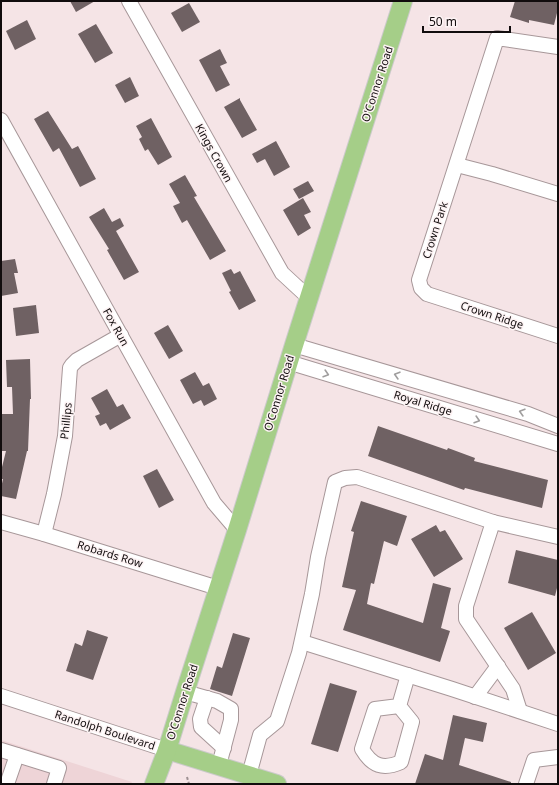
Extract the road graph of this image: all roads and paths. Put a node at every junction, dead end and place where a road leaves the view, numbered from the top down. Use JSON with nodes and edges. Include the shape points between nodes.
{"nodes":[{"id":1,"x":129,"y":1,"type":"edge"},
{"id":2,"x":403,"y":1,"type":"edge"},
{"id":3,"x":558,"y":47,"type":"edge"},
{"id":4,"x":1,"y":120,"type":"edge"},
{"id":5,"x":456,"y":165,"type":"junction"},
{"id":6,"x":558,"y":194,"type":"edge"},
{"id":7,"x":427,"y":294,"type":"joint"},
{"id":8,"x":309,"y":298,"type":"junction"},
{"id":9,"x":121,"y":335,"type":"junction"},
{"id":10,"x":558,"y":336,"type":"edge"},
{"id":11,"x":294,"y":345,"type":"junction"},
{"id":12,"x":288,"y":362,"type":"junction"},
{"id":13,"x":558,"y":426,"type":"edge"},
{"id":14,"x":558,"y":444,"type":"edge"},
{"id":15,"x":1,"y":522,"type":"edge"},
{"id":16,"x":494,"y":522,"type":"junction"},
{"id":17,"x":237,"y":530,"type":"junction"},
{"id":18,"x":44,"y":534,"type":"junction"},
{"id":19,"x":558,"y":537,"type":"edge"},
{"id":20,"x":218,"y":588,"type":"junction"},
{"id":21,"x":302,"y":642,"type":"junction"},
{"id":22,"x":498,"y":666,"type":"junction"},
{"id":23,"x":408,"y":675,"type":"junction"},
{"id":24,"x":185,"y":692,"type":"junction"},
{"id":25,"x":1,"y":696,"type":"edge"},
{"id":26,"x":475,"y":697,"type":"junction"},
{"id":27,"x":207,"y":698,"type":"junction"},
{"id":28,"x":399,"y":706,"type":"junction"},
{"id":29,"x":520,"y":711,"type":"junction"},
{"id":30,"x":558,"y":724,"type":"edge"},
{"id":31,"x":1,"y":750,"type":"edge"},
{"id":32,"x":167,"y":750,"type":"junction"},
{"id":33,"x":17,"y":755,"type":"junction"},
{"id":34,"x":222,"y":757,"type":"junction"},
{"id":35,"x":558,"y":757,"type":"edge"},
{"id":36,"x":249,"y":775,"type":"junction"},
{"id":37,"x":187,"y":777,"type":"dead end"},
{"id":38,"x":7,"y":784,"type":"edge"},
{"id":39,"x":54,"y":784,"type":"edge"},
{"id":40,"x":154,"y":784,"type":"edge"},
{"id":41,"x":189,"y":784,"type":"edge"},
{"id":42,"x":277,"y":784,"type":"edge"},
{"id":43,"x":526,"y":784,"type":"edge"}],
"edges":[{"from":1,"to":8,"type":"street","name":"Kings Crown","via":[[282,273]]},
{"from":2,"to":8,"type":"main road","name":"O'Connor Road"},
{"from":3,"to":5,"type":"street","name":"Crown Park","via":[[497,38]]},
{"from":4,"to":9,"type":"street","name":"Fox Run"},
{"from":5,"to":6,"type":"street"},
{"from":5,"to":7,"type":"street","name":"Crown Park","via":[[419,280],[421,288]]},
{"from":7,"to":10,"type":"street","name":"Crown Ridge"},
{"from":8,"to":11,"type":"main road","name":"O'Connor Road"},
{"from":9,"to":17,"type":"street","name":"Fox Run","via":[[214,503]]},
{"from":9,"to":18,"type":"street","name":"Phillips","via":[[77,360],[70,368],[65,436]]},
{"from":11,"to":12,"type":"main road","name":"O'Connor Road"},
{"from":13,"to":11,"type":"street","name":"Royal Ridge","one_way":true,"via":[[528,414]]},
{"from":12,"to":14,"type":"street","name":"Royal Ridge","one_way":true},
{"from":12,"to":17,"type":"main road","name":"O'Connor Road"},
{"from":15,"to":18,"type":"street","name":"Robards Row"},
{"from":16,"to":19,"type":"street"},
{"from":16,"to":21,"type":"street","via":[[357,477],[335,482]]},
{"from":16,"to":22,"type":"street","via":[[466,606],[466,619]]},
{"from":17,"to":20,"type":"main road","name":"O'Connor Road"},
{"from":18,"to":20,"type":"street","name":"Robards Row"},
{"from":20,"to":24,"type":"main road","name":"O'Connor Road"},
{"from":21,"to":23,"type":"street"},
{"from":21,"to":36,"type":"street","via":[[277,721],[260,735]]},
{"from":22,"to":26,"type":"street"},
{"from":22,"to":29,"type":"street","via":[[513,689]]},
{"from":23,"to":26,"type":"street"},
{"from":23,"to":28,"type":"street"},
{"from":24,"to":27,"type":"street"},
{"from":24,"to":32,"type":"main road","name":"O'Connor Road"},
{"from":25,"to":32,"type":"street","name":"Randolph Boulevard"},
{"from":26,"to":29,"type":"street"},
{"from":27,"to":34,"type":"street","via":[[200,719],[201,727]]},
{"from":27,"to":34,"type":"street","via":[[217,700],[231,710]]},
{"from":28,"to":28,"type":"street","via":[[412,722],[401,762],[384,767],[366,757],[362,749],[375,709]]},
{"from":29,"to":30,"type":"street"},
{"from":31,"to":33,"type":"street"},
{"from":32,"to":34,"type":"main road","name":"Randolph Boulevard"},
{"from":32,"to":40,"type":"main road","name":"O'Connor Road"},
{"from":33,"to":38,"type":"street"},
{"from":33,"to":39,"type":"street","via":[[60,768]]},
{"from":34,"to":36,"type":"main road","name":"Randolph Boulevard"},
{"from":35,"to":43,"type":"street","via":[[534,760]]},
{"from":36,"to":42,"type":"main road","name":"Randolph Boulevard"},
{"from":37,"to":41,"type":"path"}]}
